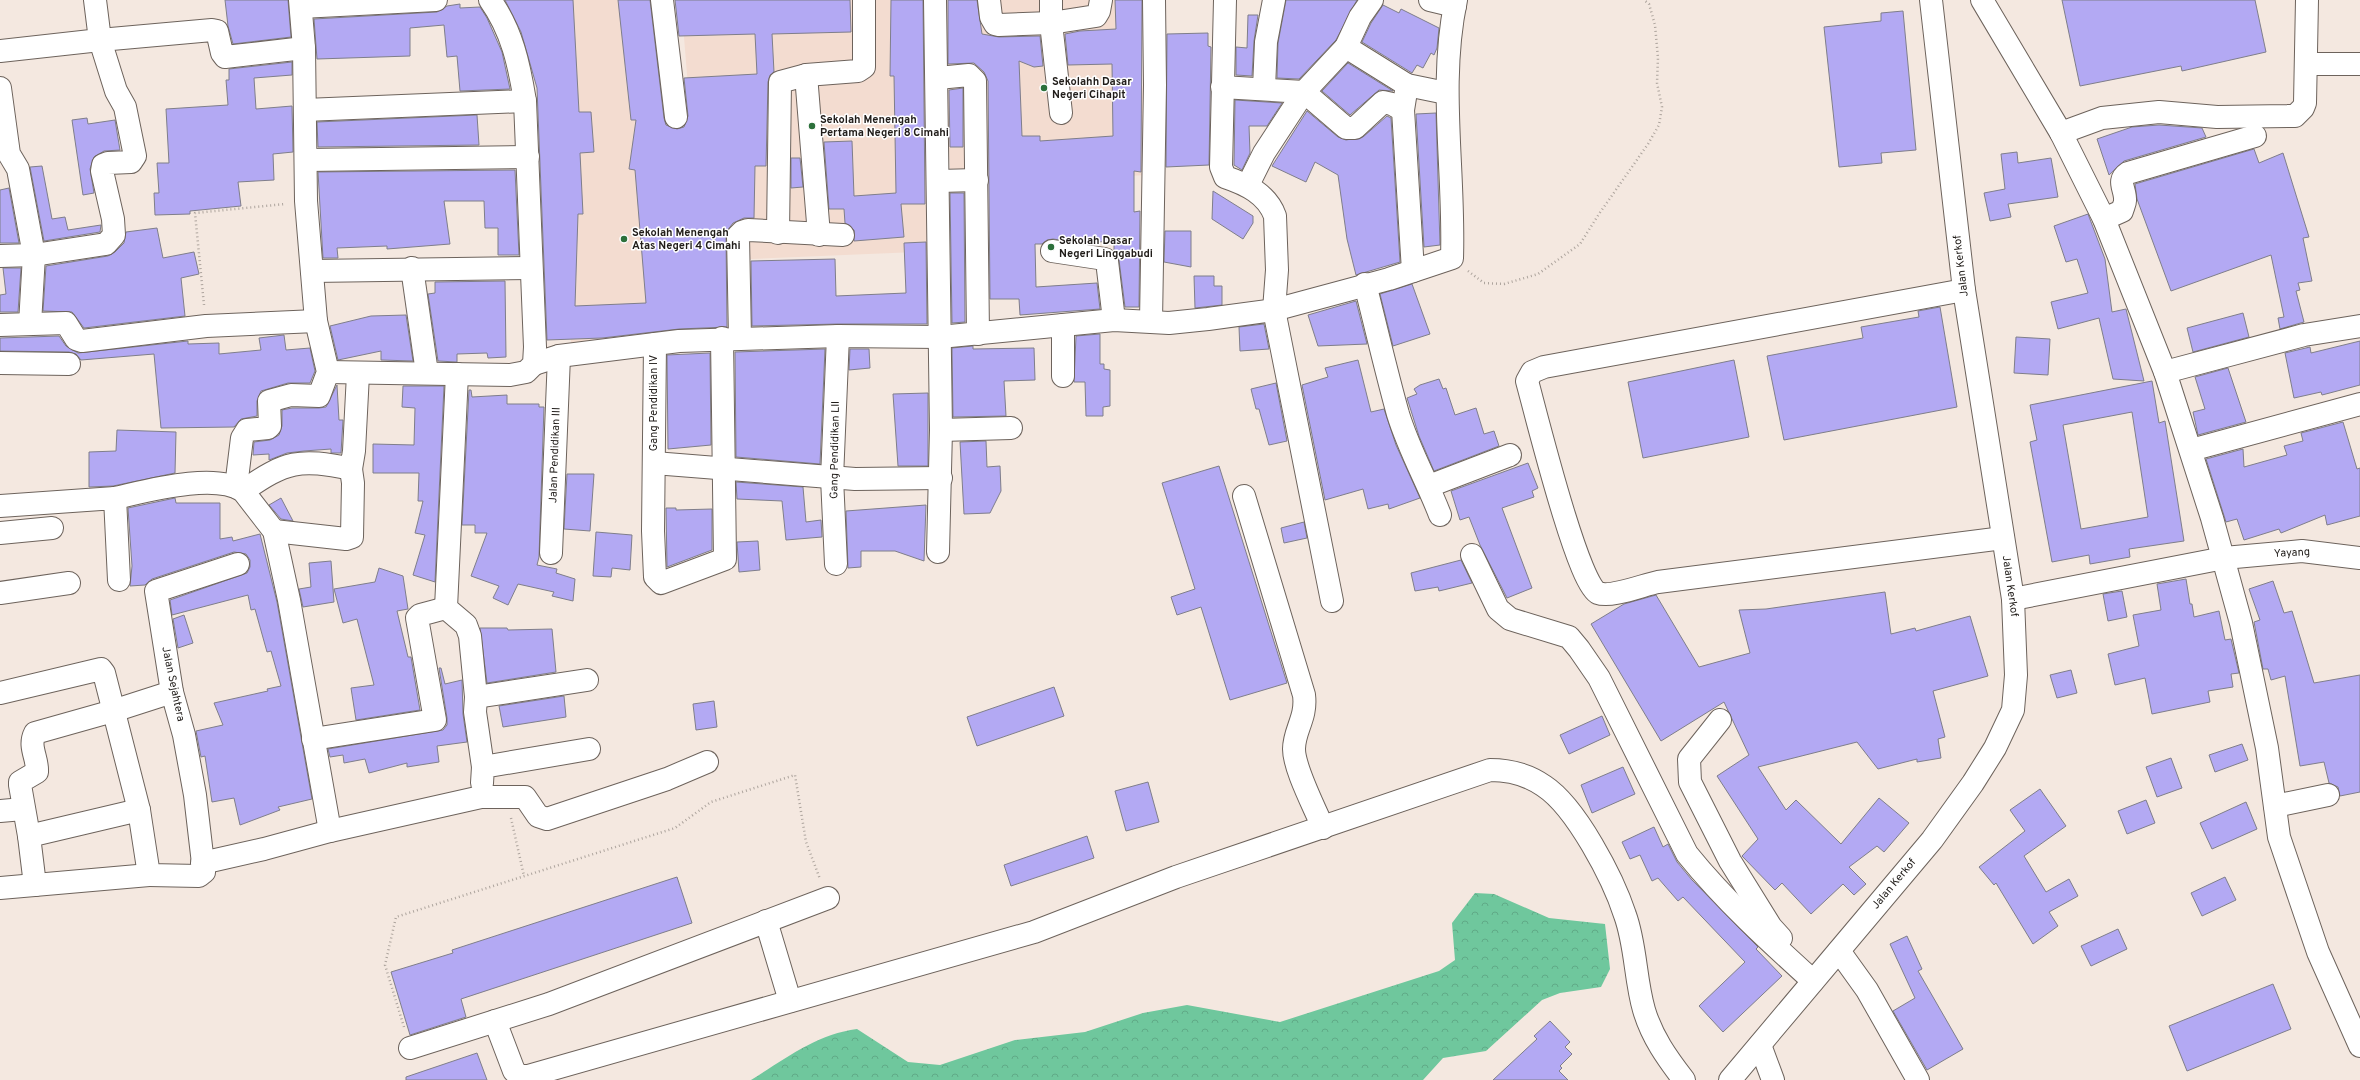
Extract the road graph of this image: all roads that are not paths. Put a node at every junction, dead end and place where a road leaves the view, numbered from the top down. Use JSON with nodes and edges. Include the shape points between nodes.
{"nodes":[{"id":1,"x":95,"y":0,"type":"edge"},
{"id":2,"x":436,"y":0,"type":"edge"},
{"id":3,"x":490,"y":0,"type":"edge"},
{"id":4,"x":662,"y":0,"type":"edge"},
{"id":5,"x":864,"y":0,"type":"edge"},
{"id":6,"x":935,"y":0,"type":"edge"},
{"id":7,"x":989,"y":0,"type":"edge"},
{"id":8,"x":1051,"y":0,"type":"edge"},
{"id":9,"x":1101,"y":0,"type":"edge"},
{"id":10,"x":1154,"y":0,"type":"edge"},
{"id":11,"x":1225,"y":0,"type":"edge"},
{"id":12,"x":1274,"y":0,"type":"edge"},
{"id":13,"x":1372,"y":0,"type":"edge"},
{"id":14,"x":1430,"y":0,"type":"edge"},
{"id":15,"x":1931,"y":0,"type":"edge"},
{"id":16,"x":1982,"y":0,"type":"edge"},
{"id":17,"x":2307,"y":0,"type":"edge"},
{"id":18,"x":1456,"y":3,"type":"edge"},
{"id":19,"x":300,"y":4,"type":"edge"},
{"id":20,"x":1051,"y":23,"type":"junction"},
{"id":21,"x":100,"y":40,"type":"junction"},
{"id":22,"x":1346,"y":47,"type":"junction"},
{"id":23,"x":304,"y":48,"type":"junction"},
{"id":24,"x":0,"y":51,"type":"edge"},
{"id":25,"x":2306,"y":64,"type":"junction"},
{"id":26,"x":2360,"y":64,"type":"edge"},
{"id":27,"x":806,"y":75,"type":"junction"},
{"id":28,"x":938,"y":78,"type":"junction"},
{"id":29,"x":1407,"y":85,"type":"junction"},
{"id":30,"x":1222,"y":87,"type":"junction"},
{"id":31,"x":0,"y":88,"type":"edge"},
{"id":32,"x":1264,"y":88,"type":"junction"},
{"id":33,"x":1304,"y":92,"type":"junction"},
{"id":34,"x":1446,"y":93,"type":"junction"},
{"id":35,"x":525,"y":101,"type":"junction"},
{"id":36,"x":305,"y":110,"type":"junction"},
{"id":37,"x":1403,"y":110,"type":"junction"},
{"id":38,"x":1061,"y":113,"type":"dead end"},
{"id":39,"x":676,"y":118,"type":"dead end"},
{"id":40,"x":2061,"y":133,"type":"junction"},
{"id":41,"x":2255,"y":136,"type":"dead end"},
{"id":42,"x":528,"y":157,"type":"junction"},
{"id":43,"x":307,"y":160,"type":"junction"},
{"id":44,"x":977,"y":180,"type":"junction"},
{"id":45,"x":939,"y":181,"type":"junction"},
{"id":46,"x":1248,"y":185,"type":"junction"},
{"id":47,"x":2104,"y":219,"type":"junction"},
{"id":48,"x":778,"y":233,"type":"junction"},
{"id":49,"x":819,"y":235,"type":"junction"},
{"id":50,"x":843,"y":235,"type":"dead end"},
{"id":51,"x":1052,"y":252,"type":"dead end"},
{"id":52,"x":34,"y":255,"type":"junction"},
{"id":53,"x":0,"y":256,"type":"edge"},
{"id":54,"x":412,"y":268,"type":"junction"},
{"id":55,"x":532,"y":268,"type":"junction"},
{"id":56,"x":312,"y":271,"type":"junction"},
{"id":57,"x":1413,"y":271,"type":"junction"},
{"id":58,"x":1365,"y":284,"type":"junction"},
{"id":59,"x":1964,"y":290,"type":"junction"},
{"id":60,"x":1274,"y":310,"type":"junction"},
{"id":61,"x":1114,"y":320,"type":"junction"},
{"id":62,"x":316,"y":321,"type":"junction"},
{"id":63,"x":1152,"y":321,"type":"junction"},
{"id":64,"x":30,"y":324,"type":"junction"},
{"id":65,"x":0,"y":325,"type":"edge"},
{"id":66,"x":1063,"y":325,"type":"junction"},
{"id":67,"x":2360,"y":326,"type":"edge"},
{"id":68,"x":978,"y":334,"type":"junction"},
{"id":69,"x":838,"y":336,"type":"junction"},
{"id":70,"x":731,"y":338,"type":"junction"},
{"id":71,"x":940,"y":338,"type":"junction"},
{"id":72,"x":654,"y":344,"type":"junction"},
{"id":73,"x":559,"y":356,"type":"junction"},
{"id":74,"x":0,"y":362,"type":"edge"},
{"id":75,"x":69,"y":364,"type":"dead end"},
{"id":76,"x":534,"y":364,"type":"junction"},
{"id":77,"x":328,"y":372,"type":"junction"},
{"id":78,"x":2165,"y":372,"type":"junction"},
{"id":79,"x":427,"y":373,"type":"junction"},
{"id":80,"x":358,"y":374,"type":"junction"},
{"id":81,"x":457,"y":374,"type":"junction"},
{"id":82,"x":1063,"y":376,"type":"dead end"},
{"id":83,"x":2360,"y":404,"type":"edge"},
{"id":84,"x":1011,"y":428,"type":"dead end"},
{"id":85,"x":941,"y":430,"type":"junction"},
{"id":86,"x":2191,"y":450,"type":"junction"},
{"id":87,"x":1510,"y":455,"type":"dead end"},
{"id":88,"x":654,"y":463,"type":"junction"},
{"id":89,"x":723,"y":468,"type":"junction"},
{"id":90,"x":351,"y":469,"type":"junction"},
{"id":91,"x":832,"y":478,"type":"junction"},
{"id":92,"x":940,"y":478,"type":"junction"},
{"id":93,"x":1429,"y":486,"type":"junction"},
{"id":94,"x":239,"y":489,"type":"junction"},
{"id":95,"x":1244,"y":496,"type":"dead end"},
{"id":96,"x":115,"y":498,"type":"junction"},
{"id":97,"x":0,"y":506,"type":"edge"},
{"id":98,"x":1440,"y":516,"type":"dead end"},
{"id":99,"x":52,"y":528,"type":"dead end"},
{"id":100,"x":274,"y":531,"type":"junction"},
{"id":101,"x":0,"y":533,"type":"edge"},
{"id":102,"x":2003,"y":538,"type":"junction"},
{"id":103,"x":938,"y":552,"type":"dead end"},
{"id":104,"x":551,"y":553,"type":"dead end"},
{"id":105,"x":1472,"y":555,"type":"dead end"},
{"id":106,"x":2224,"y":558,"type":"junction"},
{"id":107,"x":2360,"y":558,"type":"edge"},
{"id":108,"x":238,"y":564,"type":"dead end"},
{"id":109,"x":836,"y":564,"type":"dead end"},
{"id":110,"x":120,"y":580,"type":"dead end"},
{"id":111,"x":69,"y":582,"type":"dead end"},
{"id":112,"x":0,"y":593,"type":"edge"},
{"id":113,"x":2013,"y":599,"type":"junction"},
{"id":114,"x":1332,"y":601,"type":"dead end"},
{"id":115,"x":446,"y":608,"type":"junction"},
{"id":116,"x":587,"y":680,"type":"dead end"},
{"id":117,"x":172,"y":692,"type":"junction"},
{"id":118,"x":0,"y":693,"type":"edge"},
{"id":119,"x":476,"y":697,"type":"junction"},
{"id":120,"x":112,"y":711,"type":"junction"},
{"id":121,"x":1720,"y":720,"type":"dead end"},
{"id":122,"x":314,"y":739,"type":"junction"},
{"id":123,"x":589,"y":749,"type":"dead end"},
{"id":124,"x":707,"y":762,"type":"dead end"},
{"id":125,"x":483,"y":767,"type":"junction"},
{"id":126,"x":2328,"y":794,"type":"dead end"},
{"id":127,"x":481,"y":797,"type":"junction"},
{"id":128,"x":2275,"y":806,"type":"junction"},
{"id":129,"x":23,"y":809,"type":"junction"},
{"id":130,"x":138,"y":810,"type":"junction"},
{"id":131,"x":0,"y":811,"type":"edge"},
{"id":132,"x":1323,"y":828,"type":"junction"},
{"id":133,"x":330,"y":831,"type":"junction"},
{"id":134,"x":29,"y":836,"type":"junction"},
{"id":135,"x":202,"y":863,"type":"junction"},
{"id":136,"x":149,"y":875,"type":"junction"},
{"id":137,"x":35,"y":885,"type":"junction"},
{"id":138,"x":0,"y":888,"type":"edge"},
{"id":139,"x":828,"y":898,"type":"road end"},
{"id":140,"x":766,"y":921,"type":"junction"},
{"id":141,"x":1839,"y":951,"type":"junction"},
{"id":142,"x":1816,"y":978,"type":"junction"},
{"id":143,"x":790,"y":1001,"type":"junction"},
{"id":144,"x":2352,"y":1008,"type":"edge"},
{"id":145,"x":495,"y":1021,"type":"junction"},
{"id":146,"x":1760,"y":1046,"type":"junction"},
{"id":147,"x":2360,"y":1046,"type":"edge"},
{"id":148,"x":410,"y":1048,"type":"road end"},
{"id":149,"x":1684,"y":1080,"type":"edge"},
{"id":150,"x":1730,"y":1080,"type":"edge"},
{"id":151,"x":1773,"y":1080,"type":"edge"},
{"id":152,"x":1918,"y":1080,"type":"edge"}],
"edges":[{"from":1,"to":21,"type":"street"},
{"from":2,"to":19,"type":"street"},
{"from":3,"to":35,"type":"street","via":[[510,34],[521,72]]},
{"from":4,"to":39,"type":"street"},
{"from":5,"to":27,"type":"street","via":[[864,67],[858,71]]},
{"from":6,"to":28,"type":"street"},
{"from":7,"to":20,"type":"street","via":[[991,17],[995,24]]},
{"from":8,"to":20,"type":"street"},
{"from":9,"to":20,"type":"street","via":[[1096,16]]},
{"from":10,"to":63,"type":"street"},
{"from":11,"to":30,"type":"street"},
{"from":12,"to":32,"type":"street","via":[[1266,42]]},
{"from":13,"to":22,"type":"street","via":[[1360,17]]},
{"from":14,"to":18,"type":"street"},
{"from":15,"to":59,"type":"street","name":"Jalan Kerkof"},
{"from":16,"to":40,"type":"street"},
{"from":17,"to":25,"type":"street"},
{"from":18,"to":34,"type":"street"},
{"from":19,"to":23,"type":"street"},
{"from":20,"to":38,"type":"street"},
{"from":21,"to":23,"type":"street","via":[[212,30],[218,31],[225,57]]},
{"from":21,"to":24,"type":"street"},
{"from":21,"to":52,"type":"street","via":[[116,91],[126,107],[135,156],[131,162],[103,165],[114,235],[106,244]]},
{"from":22,"to":29,"type":"street"},
{"from":22,"to":33,"type":"street"},
{"from":23,"to":36,"type":"street"},
{"from":25,"to":26,"type":"street"},
{"from":25,"to":40,"type":"street","via":[[2303,108],[2295,116],[2217,117],[2159,112],[2102,118]]},
{"from":27,"to":48,"type":"street","via":[[785,79],[779,86]]},
{"from":27,"to":49,"type":"street"},
{"from":28,"to":44,"type":"street","via":[[969,75],[976,81]]},
{"from":28,"to":45,"type":"street"},
{"from":29,"to":34,"type":"street"},
{"from":29,"to":37,"type":"street"},
{"from":30,"to":32,"type":"street"},
{"from":30,"to":46,"type":"street","via":[[1220,167],[1225,177]]},
{"from":31,"to":52,"type":"street","via":[[9,154],[18,169]]},
{"from":32,"to":33,"type":"street"},
{"from":33,"to":37,"type":"street","via":[[1346,128],[1355,128],[1384,102]]},
{"from":33,"to":46,"type":"street","via":[[1264,153]]},
{"from":34,"to":57,"type":"street","via":[[1454,212],[1452,258]]},
{"from":35,"to":36,"type":"street"},
{"from":35,"to":42,"type":"street"},
{"from":36,"to":43,"type":"street"},
{"from":37,"to":57,"type":"street"},
{"from":40,"to":47,"type":"street"},
{"from":41,"to":47,"type":"street","via":[[2128,173],[2121,182],[2125,200],[2122,210]]},
{"from":42,"to":43,"type":"street"},
{"from":42,"to":55,"type":"street"},
{"from":43,"to":56,"type":"street","via":[[306,202]]},
{"from":44,"to":45,"type":"street"},
{"from":44,"to":68,"type":"street"},
{"from":45,"to":71,"type":"street"},
{"from":46,"to":60,"type":"street","via":[[1272,208],[1275,216],[1277,270]]},
{"from":47,"to":78,"type":"street"},
{"from":48,"to":49,"type":"street"},
{"from":48,"to":70,"type":"street","via":[[748,230],[738,236]]},
{"from":49,"to":50,"type":"street"},
{"from":51,"to":61,"type":"street","via":[[1105,259]]},
{"from":52,"to":53,"type":"street"},
{"from":52,"to":64,"type":"street"},
{"from":54,"to":55,"type":"street"},
{"from":54,"to":56,"type":"street"},
{"from":54,"to":79,"type":"street"},
{"from":55,"to":76,"type":"street"},
{"from":56,"to":62,"type":"street"},
{"from":57,"to":58,"type":"street"},
{"from":58,"to":60,"type":"street"},
{"from":58,"to":93,"type":"street","via":[[1398,414],[1418,467]]},
{"from":59,"to":102,"type":"street","name":"Jalan Kerkof"},
{"from":59,"to":102,"type":"street","via":[[1544,366],[1532,372],[1527,381],[1566,524],[1589,584],[1597,593],[1608,595],[1658,582]]},
{"from":60,"to":63,"type":"street","via":[[1192,321]]},
{"from":60,"to":114,"type":"street"},
{"from":61,"to":63,"type":"street"},
{"from":61,"to":66,"type":"street"},
{"from":62,"to":64,"type":"street","via":[[206,326],[82,341],[76,339],[66,323]]},
{"from":62,"to":77,"type":"street"},
{"from":64,"to":65,"type":"street"},
{"from":66,"to":68,"type":"street"},
{"from":66,"to":82,"type":"street"},
{"from":67,"to":78,"type":"street","via":[[2304,335]]},
{"from":68,"to":71,"type":"street"},
{"from":69,"to":70,"type":"street"},
{"from":69,"to":71,"type":"street"},
{"from":69,"to":91,"type":"street","name":"Gang Pendidikan Lll"},
{"from":70,"to":72,"type":"street"},
{"from":70,"to":89,"type":"street"},
{"from":71,"to":85,"type":"street"},
{"from":72,"to":73,"type":"street"},
{"from":72,"to":88,"type":"street","name":"Gang Pendidikan IV"},
{"from":73,"to":76,"type":"street"},
{"from":73,"to":104,"type":"street","name":"Jalan Pendidikan III"},
{"from":74,"to":75,"type":"street"},
{"from":76,"to":81,"type":"street","via":[[526,372],[510,375]]},
{"from":77,"to":80,"type":"street"},
{"from":77,"to":94,"type":"street","via":[[319,396],[291,395],[269,401],[270,426],[247,430],[242,438]]},
{"from":78,"to":86,"type":"street"},
{"from":79,"to":80,"type":"street"},
{"from":79,"to":81,"type":"street"},
{"from":80,"to":90,"type":"street"},
{"from":81,"to":115,"type":"street"},
{"from":83,"to":86,"type":"street"},
{"from":84,"to":85,"type":"street"},
{"from":85,"to":92,"type":"street"},
{"from":86,"to":106,"type":"street"},
{"from":87,"to":93,"type":"street"},
{"from":88,"to":89,"type":"street"},
{"from":88,"to":89,"type":"street","name":"Gang Pendidikan IV","via":[[655,576],[661,583],[724,559]]},
{"from":89,"to":91,"type":"street"},
{"from":90,"to":94,"type":"street","via":[[303,461],[266,475]]},
{"from":90,"to":100,"type":"street","via":[[352,537],[346,539]]},
{"from":91,"to":92,"type":"street"},
{"from":91,"to":109,"type":"street","name":"Gang Pendidikan Lll"},
{"from":92,"to":103,"type":"street"},
{"from":93,"to":98,"type":"street"},
{"from":94,"to":96,"type":"street","via":[[209,483],[151,490]]},
{"from":94,"to":100,"type":"street"},
{"from":95,"to":132,"type":"street","via":[[1304,695],[1306,708],[1294,749],[1298,767]]},
{"from":96,"to":97,"type":"street"},
{"from":96,"to":110,"type":"street"},
{"from":99,"to":101,"type":"street"},
{"from":100,"to":122,"type":"street"},
{"from":102,"to":113,"type":"street","name":"Jalan Kerkof"},
{"from":105,"to":142,"type":"street","via":[[1498,609],[1510,619],[1569,637],[1579,648],[1599,678],[1687,854],[1757,930]]},
{"from":106,"to":107,"type":"street","name":"Yayang","via":[[2302,550]]},
{"from":106,"to":113,"type":"street","name":"Yayang"},
{"from":106,"to":128,"type":"street","via":[[2253,678]]},
{"from":108,"to":117,"type":"street","name":"Jalan Sejahtera","via":[[156,591]]},
{"from":111,"to":112,"type":"street"},
{"from":113,"to":141,"type":"street","name":"Jalan Kerkof","via":[[2016,675],[2013,710],[1995,748],[1932,840]]},
{"from":115,"to":119,"type":"street","via":[[466,625],[469,631]]},
{"from":115,"to":122,"type":"street","via":[[417,618],[435,720]]},
{"from":116,"to":119,"type":"street"},
{"from":117,"to":120,"type":"street"},
{"from":117,"to":135,"type":"street","name":"Jalan Sejahtera","via":[[184,735],[195,795]]},
{"from":118,"to":120,"type":"street","via":[[101,669]]},
{"from":119,"to":125,"type":"street","via":[[474,712]]},
{"from":120,"to":129,"type":"street","via":[[35,733],[32,738],[32,750],[38,770],[36,774],[20,782]]},
{"from":120,"to":130,"type":"street"},
{"from":121,"to":142,"type":"street","via":[[1689,759],[1690,782],[1730,861],[1770,926]]},
{"from":122,"to":133,"type":"street"},
{"from":123,"to":125,"type":"street"},
{"from":124,"to":127,"type":"street","via":[[547,819],[538,816],[525,797]]},
{"from":125,"to":127,"type":"street"},
{"from":126,"to":128,"type":"street"},
{"from":127,"to":133,"type":"street"},
{"from":128,"to":144,"type":"street","via":[[2279,837],[2318,952]]},
{"from":129,"to":131,"type":"street"},
{"from":129,"to":134,"type":"street"},
{"from":130,"to":134,"type":"street"},
{"from":130,"to":136,"type":"street"},
{"from":132,"to":143,"type":"street","via":[[1176,878],[1034,932]]},
{"from":132,"to":149,"type":"street","via":[[1490,770],[1519,773],[1545,786],[1578,825],[1611,881],[1626,916],[1644,1010],[1661,1051]]},
{"from":133,"to":135,"type":"street"},
{"from":134,"to":137,"type":"street"},
{"from":135,"to":136,"type":"street","via":[[204,872],[199,876]]},
{"from":136,"to":137,"type":"street"},
{"from":137,"to":138,"type":"street"},
{"from":139,"to":140,"type":"street"},
{"from":140,"to":143,"type":"street"},
{"from":140,"to":145,"type":"street","via":[[549,1004]]},
{"from":141,"to":142,"type":"street","name":"Jalan Kerkof"},
{"from":141,"to":152,"type":"street","via":[[1867,990]]},
{"from":142,"to":146,"type":"street","name":"Jalan Kerkof"},
{"from":143,"to":145,"type":"street","via":[[528,1076],[520,1076],[514,1071]]},
{"from":144,"to":147,"type":"street"},
{"from":145,"to":148,"type":"street"},
{"from":146,"to":150,"type":"street","name":"Jalan Kerkof"},
{"from":146,"to":151,"type":"street"}]}
